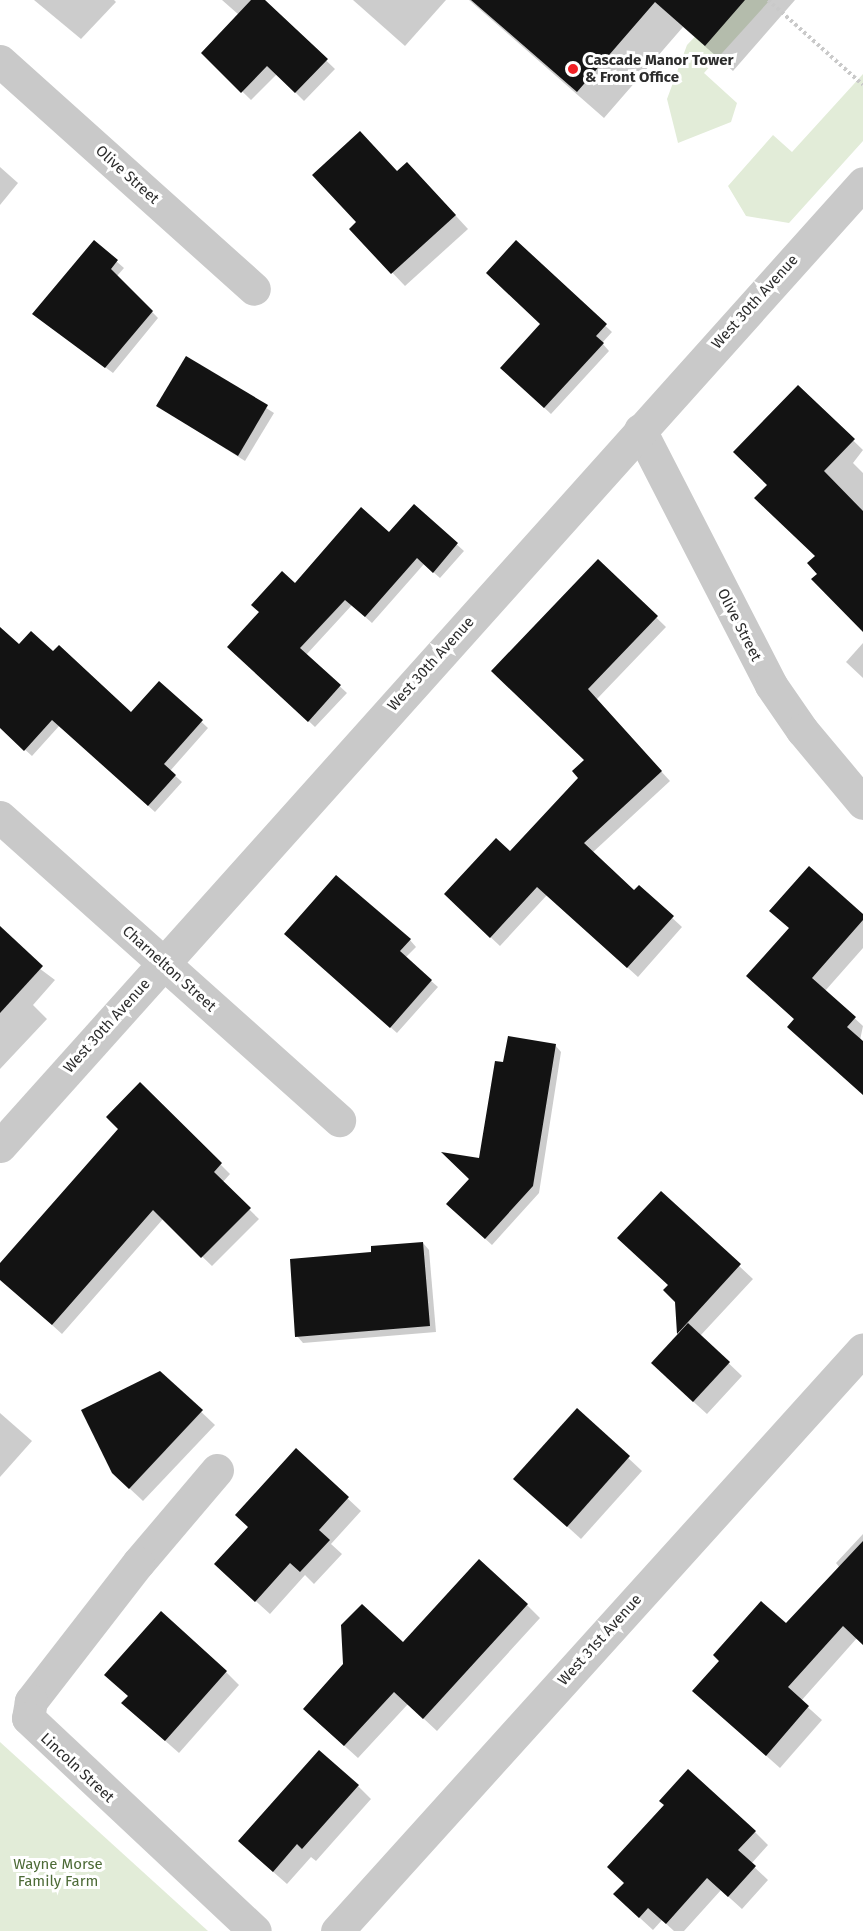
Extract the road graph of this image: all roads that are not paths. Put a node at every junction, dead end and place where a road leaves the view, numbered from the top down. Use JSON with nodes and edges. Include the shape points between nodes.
{"nodes":[{"id":1,"x":0,"y":61,"type":"edge"},
{"id":2,"x":863,"y":183,"type":"edge"},
{"id":3,"x":254,"y":289,"type":"dead end"},
{"id":4,"x":640,"y":430,"type":"junction"},
{"id":5,"x":863,"y":803,"type":"edge"},
{"id":6,"x":0,"y":817,"type":"edge"},
{"id":7,"x":163,"y":964,"type":"junction"},
{"id":8,"x":339,"y":1120,"type":"dead end"},
{"id":9,"x":0,"y":1146,"type":"edge"},
{"id":10,"x":863,"y":1349,"type":"edge"},
{"id":11,"x":217,"y":1470,"type":"dead end"},
{"id":12,"x":255,"y":1931,"type":"edge"},
{"id":13,"x":337,"y":1931,"type":"edge"}],
"edges":[{"from":1,"to":3,"type":"street","name":"Olive Street"},
{"from":2,"to":4,"type":"street","name":"West 30th Avenue"},
{"from":4,"to":5,"type":"street","name":"Olive Street","via":[[771,685],[802,730]]},
{"from":4,"to":7,"type":"street","name":"West 30th Avenue"},
{"from":6,"to":7,"type":"street","name":"Charnelton Street"},
{"from":7,"to":8,"type":"street","name":"Charnelton Street"},
{"from":7,"to":9,"type":"street","name":"West 30th Avenue"},
{"from":10,"to":13,"type":"street","name":"West 31st Avenue"},
{"from":11,"to":12,"type":"street","name":"Lincoln Street","via":[[138,1563],[31,1701],[27,1718]]}]}
